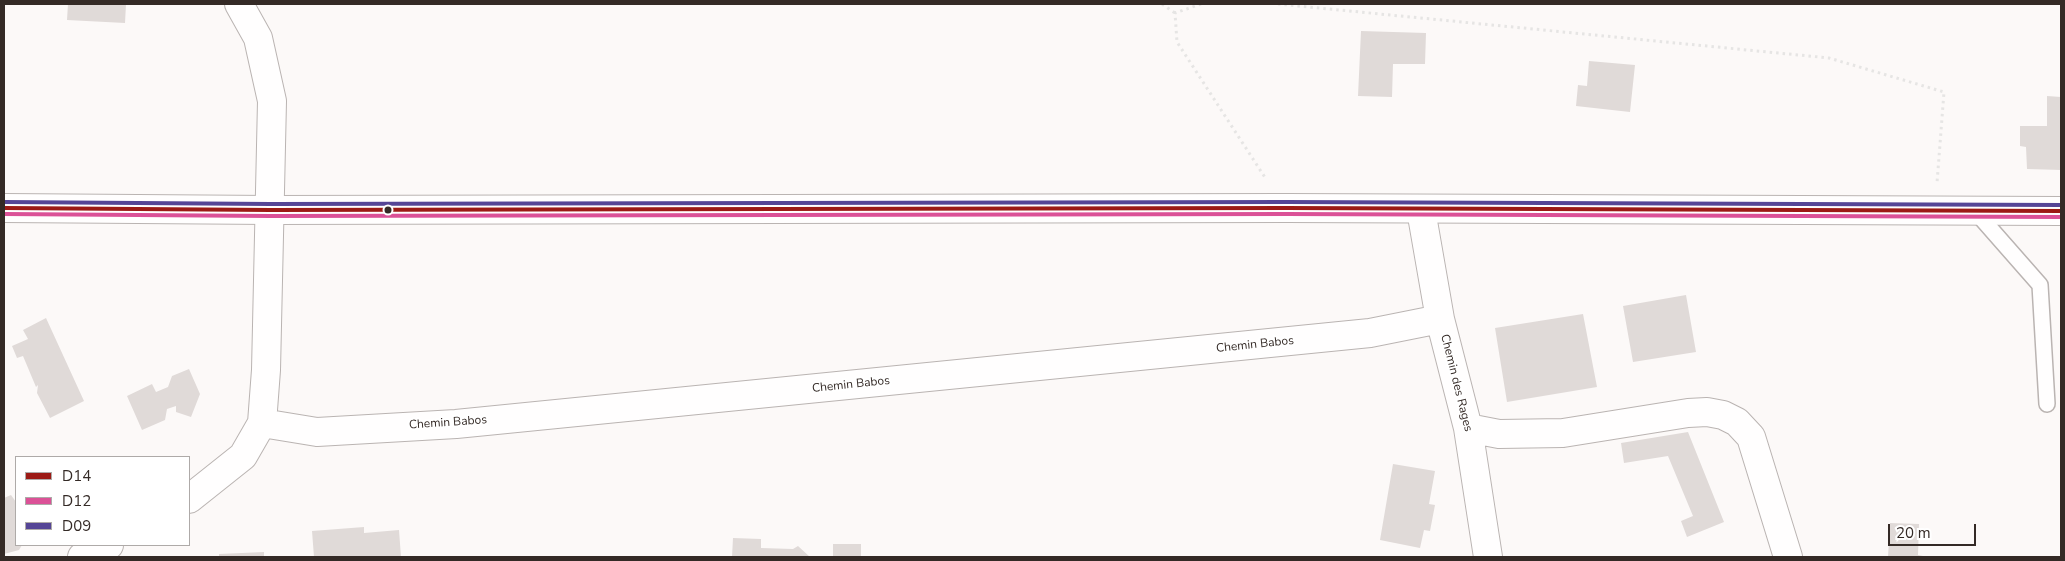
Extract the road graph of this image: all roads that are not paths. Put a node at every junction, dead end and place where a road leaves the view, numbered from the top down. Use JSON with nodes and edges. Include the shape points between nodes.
{"nodes":[{"id":1,"x":239,"y":4,"type":"edge"},
{"id":2,"x":4,"y":208,"type":"edge"},
{"id":3,"x":271,"y":210,"type":"junction"},
{"id":4,"x":1421,"y":210,"type":"junction"},
{"id":5,"x":1975,"y":211,"type":"junction"},
{"id":6,"x":2061,"y":211,"type":"edge"},
{"id":7,"x":1440,"y":319,"type":"junction"},
{"id":8,"x":2048,"y":404,"type":"dead end"},
{"id":9,"x":262,"y":423,"type":"junction"},
{"id":10,"x":1468,"y":428,"type":"junction"},
{"id":11,"x":190,"y":499,"type":"edge"},
{"id":12,"x":107,"y":546,"type":"edge"},
{"id":13,"x":82,"y":557,"type":"edge"},
{"id":14,"x":1488,"y":557,"type":"edge"},
{"id":15,"x":1788,"y":557,"type":"edge"}],
"edges":[{"from":1,"to":3,"type":"street","via":[[258,38],[272,100]]},
{"from":2,"to":3,"type":"street"},
{"from":3,"to":4,"type":"street"},
{"from":3,"to":9,"type":"street"},
{"from":4,"to":5,"type":"street"},
{"from":4,"to":7,"type":"street","name":"Chemin des Rages"},
{"from":5,"to":6,"type":"street"},
{"from":5,"to":8,"type":"lane","via":[[2040,285]]},
{"from":7,"to":9,"type":"street","name":"Chemin Babos","via":[[1370,333],[456,424],[317,432]]},
{"from":7,"to":10,"type":"street","name":"Chemin des Rages"},
{"from":9,"to":11,"type":"street","via":[[243,456]]},
{"from":10,"to":14,"type":"street","name":"Chemin des Rages"},
{"from":10,"to":15,"type":"street","via":[[1499,434],[1563,433],[1688,413],[1723,415],[1737,422],[1751,437]]},
{"from":12,"to":13,"type":"street"}]}
